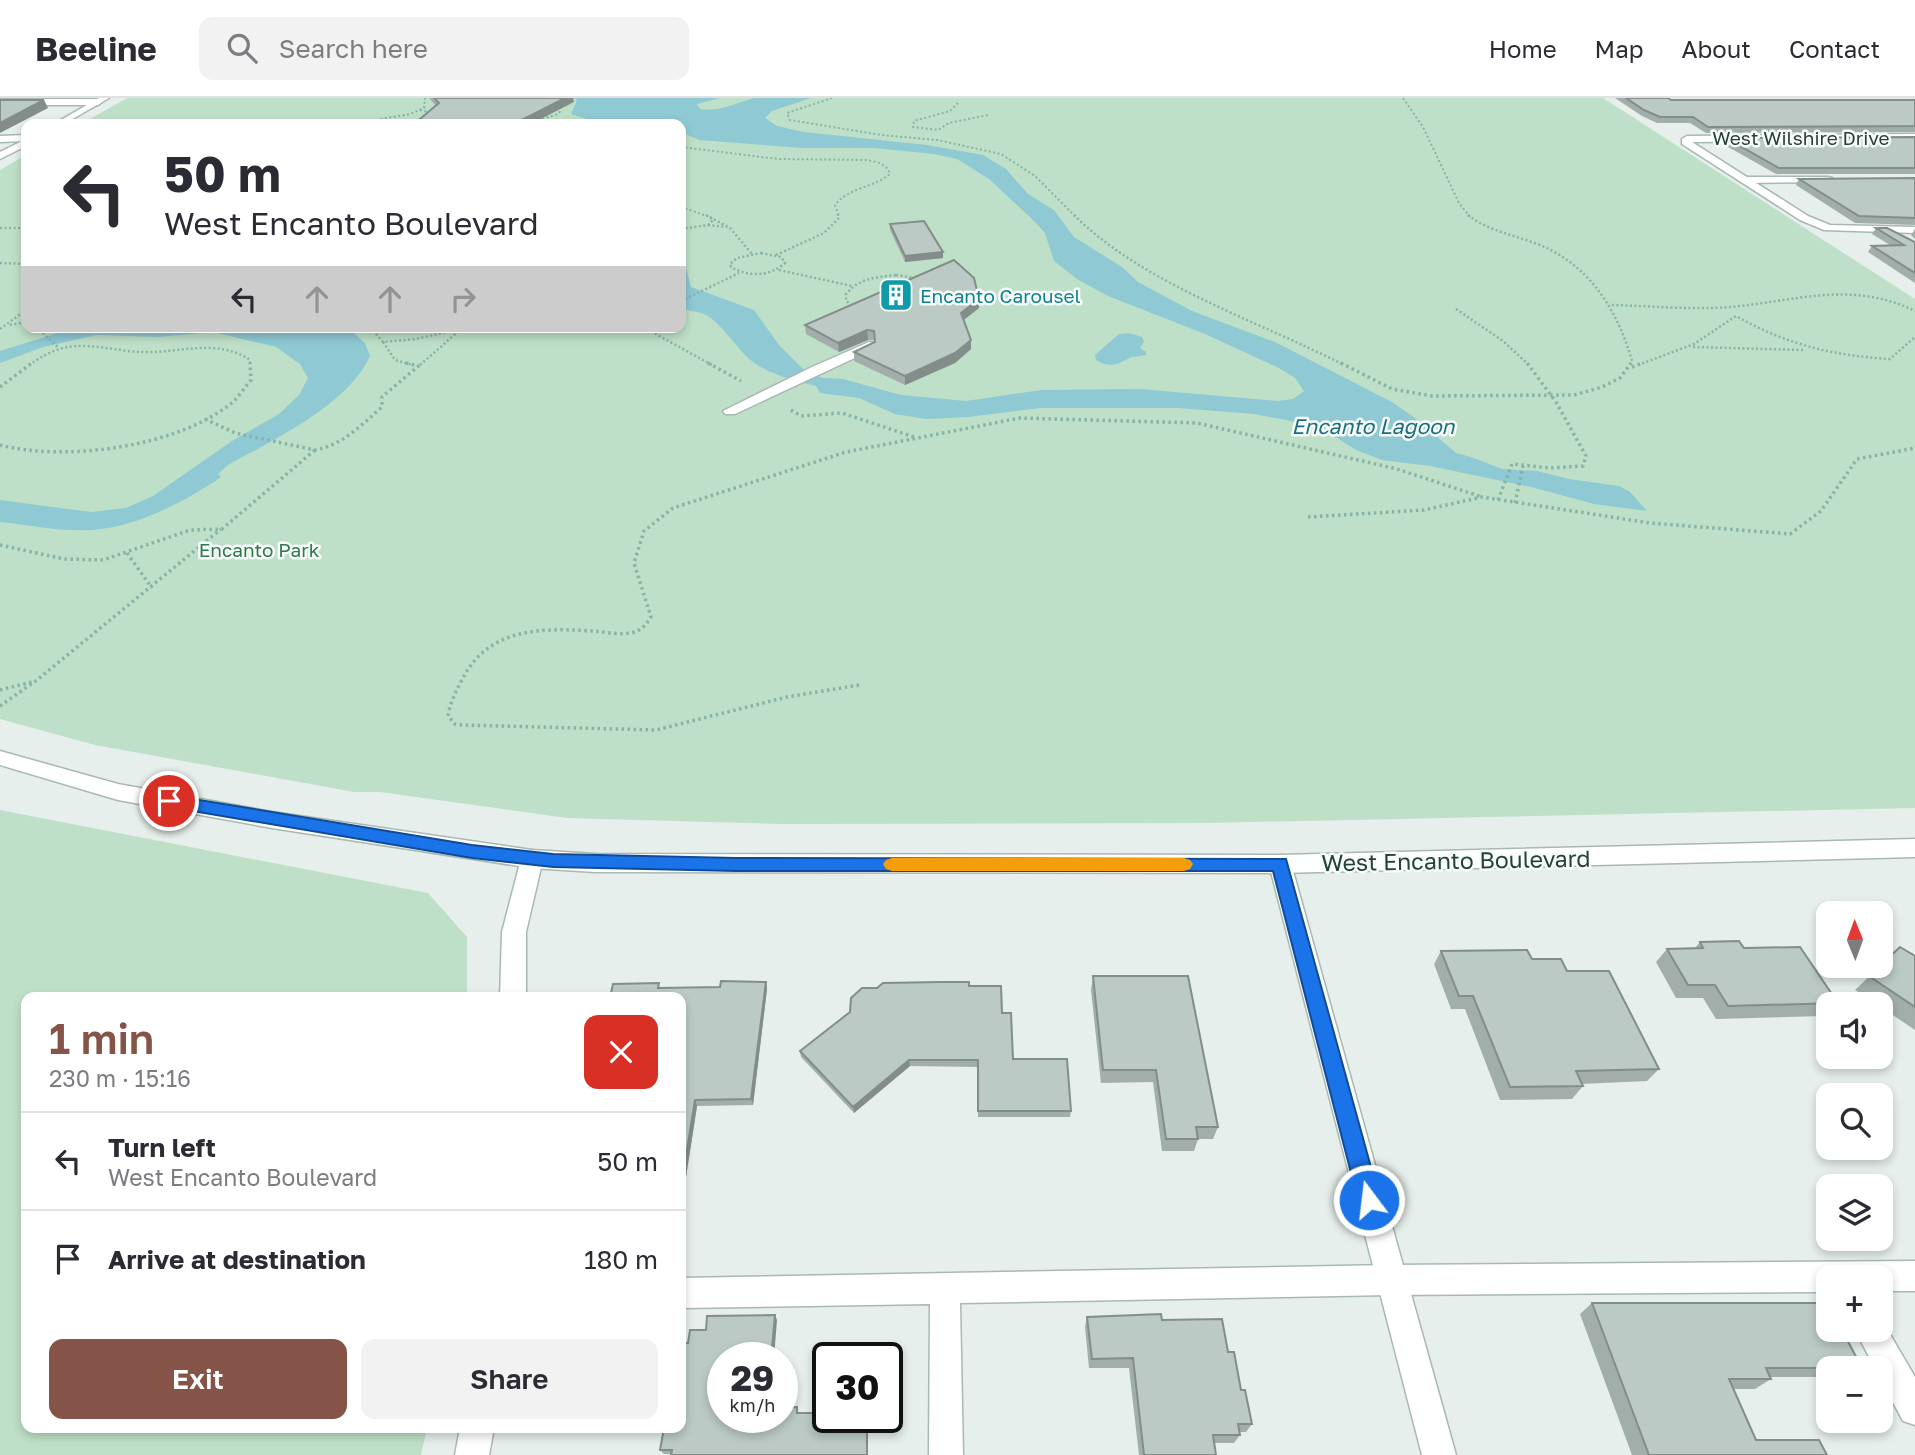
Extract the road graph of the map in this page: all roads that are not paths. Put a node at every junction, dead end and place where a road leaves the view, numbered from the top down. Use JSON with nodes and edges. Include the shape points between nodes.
{"nodes":[{"id":1,"x":101,"y":100,"type":"edge"},
{"id":2,"x":0,"y":102,"type":"edge"},
{"id":3,"x":67,"y":119,"type":"edge"},
{"id":4,"x":1915,"y":136,"type":"edge"},
{"id":5,"x":0,"y":139,"type":"edge"},
{"id":6,"x":21,"y":140,"type":"edge"},
{"id":7,"x":21,"y":143,"type":"edge"},
{"id":8,"x":0,"y":156,"type":"edge"},
{"id":9,"x":1743,"y":180,"type":"junction"},
{"id":10,"x":1846,"y":180,"type":"edge"},
{"id":11,"x":1888,"y":230,"type":"junction"},
{"id":12,"x":1915,"y":230,"type":"edge"},
{"id":13,"x":1907,"y":241,"type":"edge"},
{"id":14,"x":869,"y":346,"type":"edge"},
{"id":15,"x":730,"y":411,"type":"dead end"},
{"id":16,"x":0,"y":758,"type":"edge"},
{"id":17,"x":1915,"y":848,"type":"edge"},
{"id":18,"x":532,"y":859,"type":"junction"},
{"id":19,"x":1280,"y":864,"type":"junction"},
{"id":20,"x":513,"y":992,"type":"edge"},
{"id":21,"x":1893,"y":1276,"type":"edge"},
{"id":22,"x":1915,"y":1276,"type":"edge"},
{"id":23,"x":1816,"y":1277,"type":"edge"},
{"id":24,"x":1391,"y":1280,"type":"junction"},
{"id":25,"x":945,"y":1290,"type":"junction"},
{"id":26,"x":686,"y":1293,"type":"edge"},
{"id":27,"x":1878,"y":1342,"type":"edge"},
{"id":28,"x":1915,"y":1409,"type":"edge"},
{"id":29,"x":477,"y":1433,"type":"edge"},
{"id":30,"x":472,"y":1455,"type":"edge"},
{"id":31,"x":946,"y":1455,"type":"edge"},
{"id":32,"x":1439,"y":1455,"type":"edge"}],
"edges":[{"from":1,"to":2,"type":"street"},
{"from":1,"to":3,"type":"street"},
{"from":4,"to":9,"type":"street","name":"West Wilshire Drive","via":[[1687,139],[1687,144]]},
{"from":5,"to":6,"type":"street"},
{"from":7,"to":8,"type":"street"},
{"from":9,"to":10,"type":"street"},
{"from":9,"to":11,"type":"street","via":[[1828,228]]},
{"from":11,"to":12,"type":"street"},
{"from":11,"to":13,"type":"street"},
{"from":14,"to":15,"type":"street"},
{"from":16,"to":18,"type":"street","name":"West Encanto Boulevard","via":[[118,792]]},
{"from":17,"to":19,"type":"street","name":"West Encanto Boulevard"},
{"from":18,"to":19,"type":"street","name":"West Encanto Boulevard","via":[[736,864]]},
{"from":18,"to":20,"type":"street","via":[[514,932]]},
{"from":19,"to":24,"type":"street"},
{"from":21,"to":22,"type":"street"},
{"from":23,"to":24,"type":"street"},
{"from":24,"to":25,"type":"street"},
{"from":24,"to":32,"type":"street"},
{"from":25,"to":26,"type":"street"},
{"from":25,"to":31,"type":"street"},
{"from":27,"to":28,"type":"street"},
{"from":29,"to":30,"type":"street"}]}
